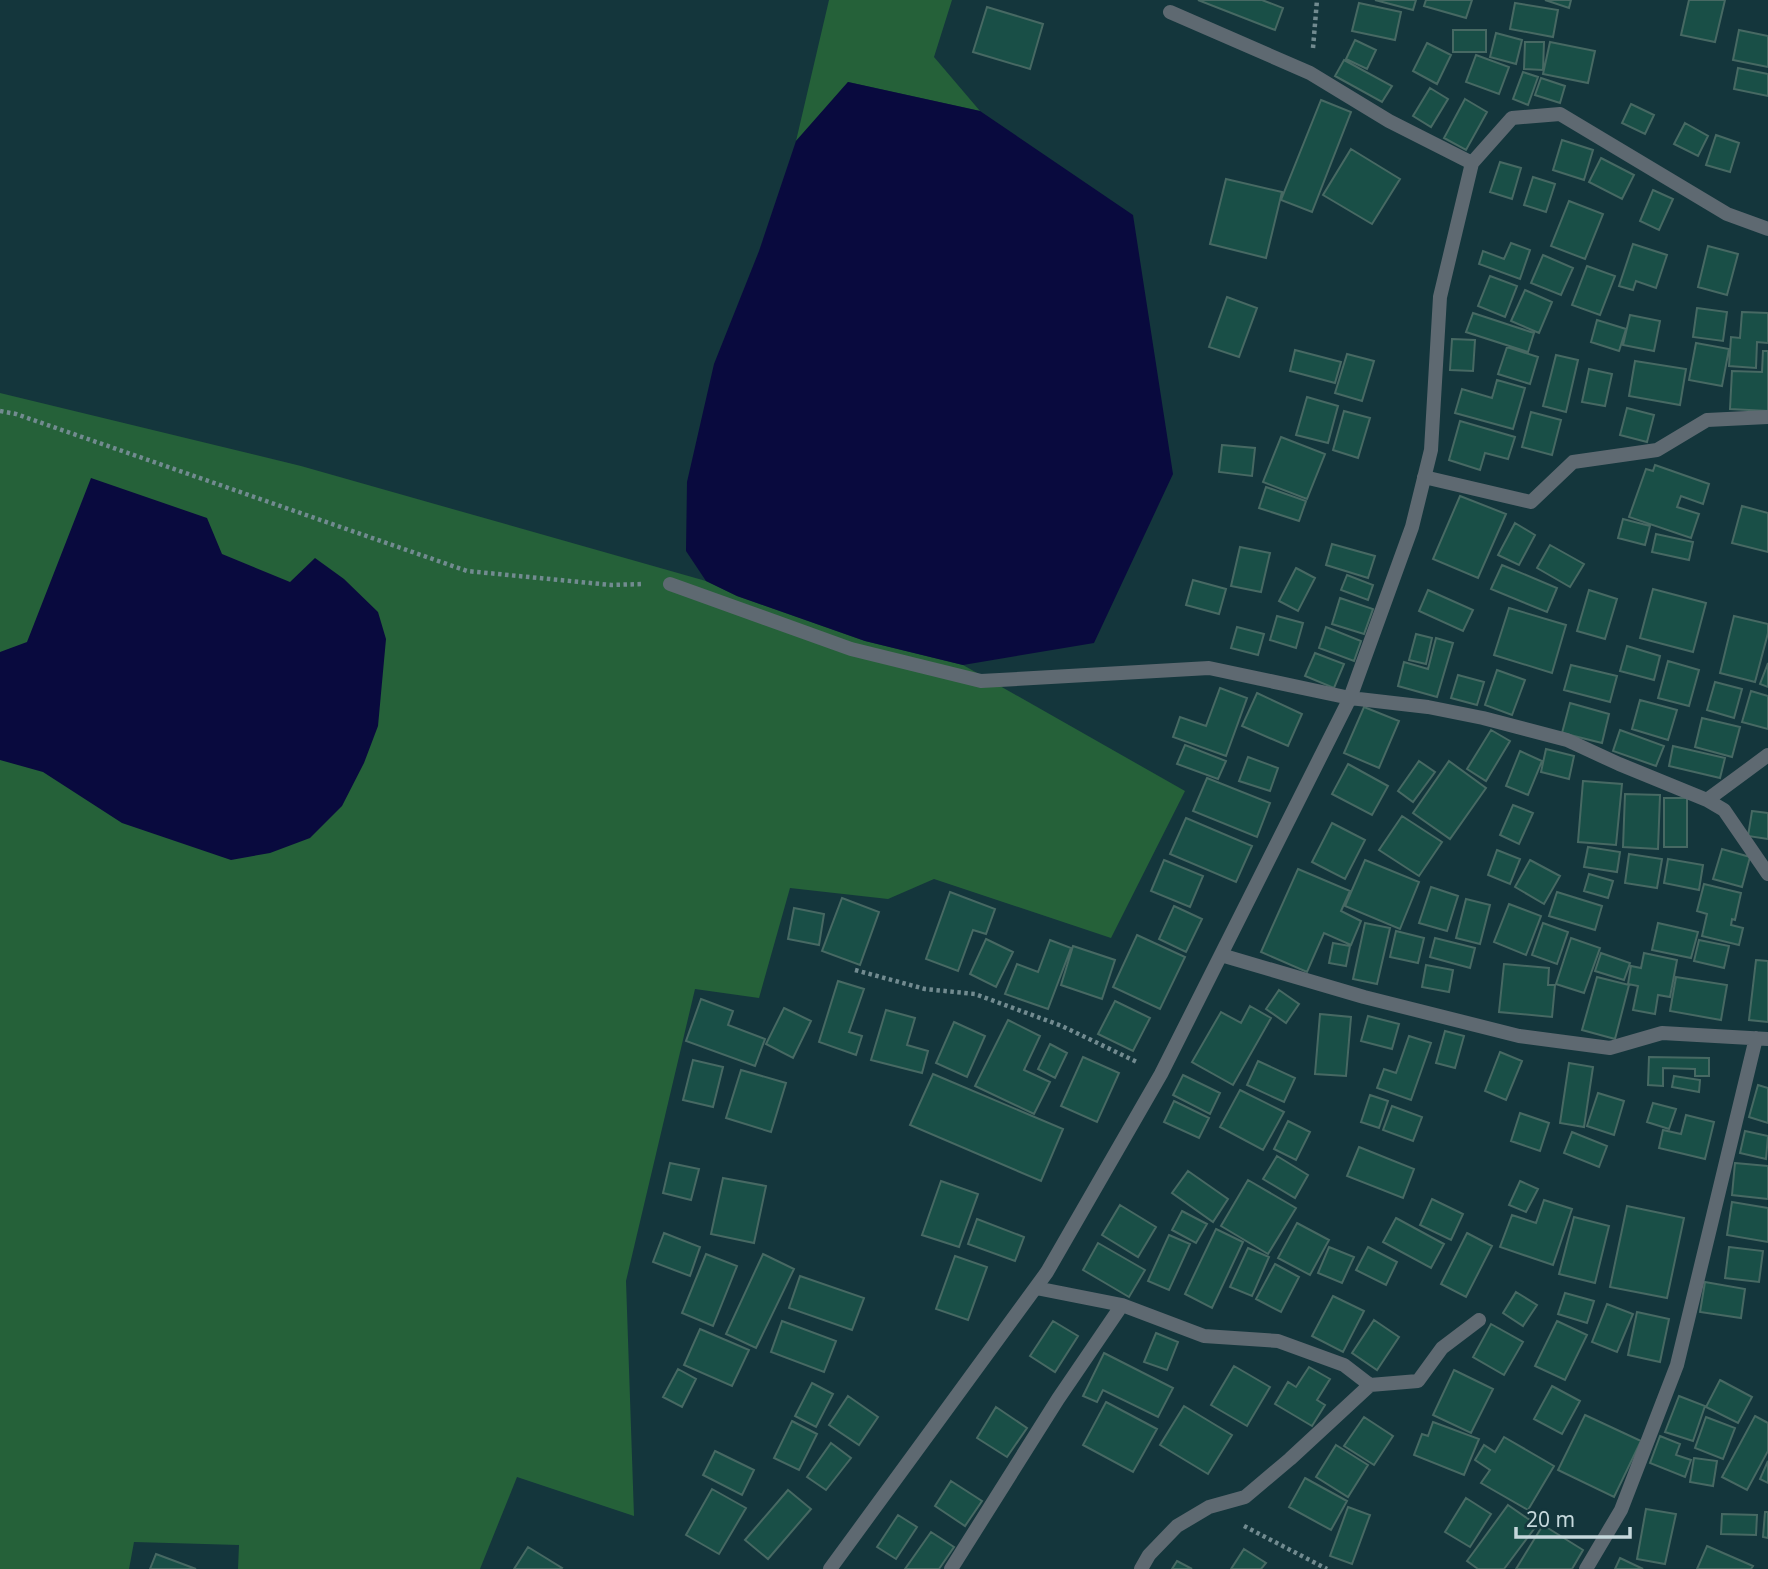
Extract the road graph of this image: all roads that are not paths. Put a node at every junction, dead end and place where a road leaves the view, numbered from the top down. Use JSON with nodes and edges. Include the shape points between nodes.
{"nodes":[{"id":1,"x":1170,"y":12,"type":"dead end"},
{"id":2,"x":1472,"y":163,"type":"junction"},
{"id":3,"x":1768,"y":229,"type":"edge"},
{"id":4,"x":1768,"y":416,"type":"edge"},
{"id":5,"x":1424,"y":477,"type":"junction"},
{"id":6,"x":670,"y":583,"type":"road end"},
{"id":7,"x":1350,"y":698,"type":"junction"},
{"id":8,"x":1768,"y":755,"type":"edge"},
{"id":9,"x":1707,"y":800,"type":"junction"},
{"id":10,"x":1768,"y":874,"type":"edge"},
{"id":11,"x":1221,"y":955,"type":"junction"},
{"id":12,"x":1762,"y":1039,"type":"edge"},
{"id":13,"x":1036,"y":1288,"type":"junction"},
{"id":14,"x":1122,"y":1305,"type":"junction"},
{"id":15,"x":1479,"y":1320,"type":"dead end"},
{"id":16,"x":1370,"y":1385,"type":"junction"},
{"id":17,"x":830,"y":1569,"type":"edge"},
{"id":18,"x":951,"y":1569,"type":"edge"},
{"id":19,"x":1141,"y":1569,"type":"edge"},
{"id":20,"x":1586,"y":1569,"type":"edge"}],
"edges":[{"from":1,"to":2,"type":"street","via":[[1310,73],[1389,121]]},
{"from":2,"to":3,"type":"street","via":[[1512,118],[1560,114],[1727,214]]},
{"from":2,"to":5,"type":"street","via":[[1440,297],[1431,450]]},
{"from":4,"to":5,"type":"street","via":[[1707,420],[1657,450],[1573,462],[1531,502]]},
{"from":5,"to":7,"type":"street","via":[[1412,527]]},
{"from":6,"to":7,"type":"street","via":[[851,649],[981,681],[1209,668]]},
{"from":7,"to":9,"type":"street","via":[[1428,707],[1567,740]]},
{"from":7,"to":11,"type":"street"},
{"from":8,"to":9,"type":"street"},
{"from":9,"to":10,"type":"street","via":[[1724,810]]},
{"from":11,"to":12,"type":"street","via":[[1518,1036],[1610,1048],[1662,1032]]},
{"from":11,"to":13,"type":"street","via":[[1161,1074]]},
{"from":12,"to":20,"type":"street","via":[[1677,1365],[1621,1510]]},
{"from":13,"to":14,"type":"street"},
{"from":13,"to":17,"type":"street"},
{"from":14,"to":16,"type":"street","via":[[1204,1336],[1278,1341],[1344,1365]]},
{"from":14,"to":18,"type":"street"},
{"from":15,"to":16,"type":"street","via":[[1443,1348],[1418,1381]]},
{"from":16,"to":19,"type":"street","via":[[1245,1497],[1209,1507],[1177,1526]]}]}
